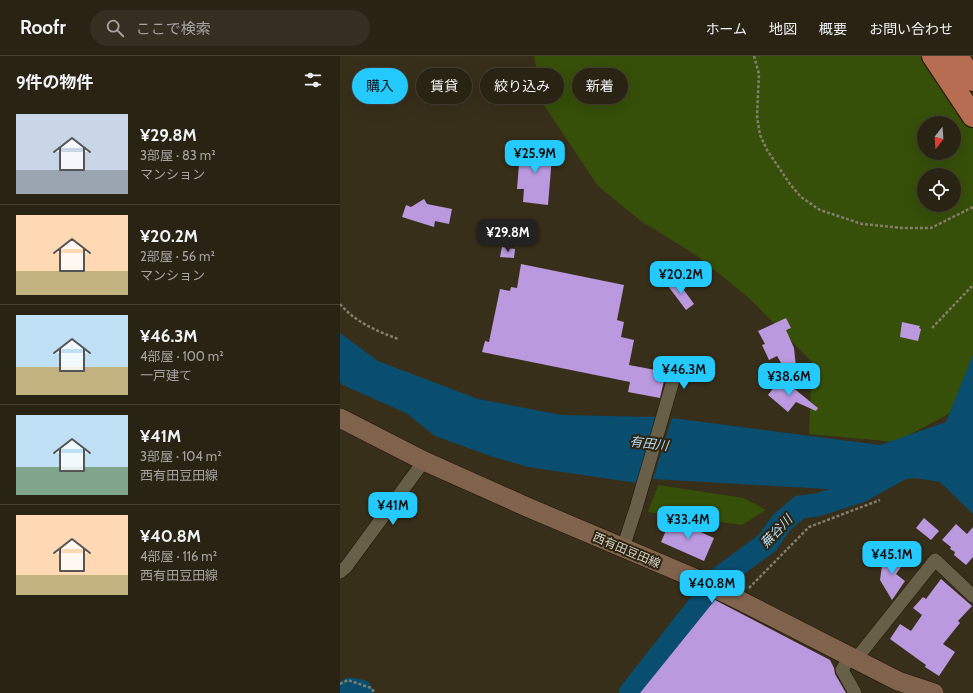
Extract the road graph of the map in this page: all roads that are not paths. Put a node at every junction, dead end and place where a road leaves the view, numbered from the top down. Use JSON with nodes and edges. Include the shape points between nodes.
{"nodes":[{"id":1,"x":944,"y":60,"type":"edge"},
{"id":2,"x":973,"y":80,"type":"edge"},
{"id":3,"x":973,"y":116,"type":"edge"},
{"id":4,"x":677,"y":367,"type":"dead end"},
{"id":5,"x":340,"y":418,"type":"edge"},
{"id":6,"x":424,"y":461,"type":"junction"},
{"id":7,"x":623,"y":548,"type":"junction"},
{"id":8,"x":340,"y":572,"type":"edge"},
{"id":9,"x":973,"y":596,"type":"edge"},
{"id":10,"x":853,"y":658,"type":"junction"},
{"id":11,"x":855,"y":693,"type":"edge"},
{"id":12,"x":934,"y":693,"type":"edge"}],
"edges":[{"from":1,"to":2,"type":"highway"},
{"from":1,"to":3,"type":"highway"},
{"from":4,"to":7,"type":"street"},
{"from":5,"to":6,"type":"main road","name":"西有田豆田線"},
{"from":6,"to":7,"type":"main road","name":"西有田豆田線"},
{"from":6,"to":8,"type":"street"},
{"from":7,"to":10,"type":"main road","name":"西有田豆田線","via":[[745,598]]},
{"from":9,"to":10,"type":"street","via":[[935,560]]},
{"from":10,"to":11,"type":"street","via":[[842,670]]},
{"from":10,"to":12,"type":"main road","name":"西有田豆田線","via":[[898,681]]}]}
